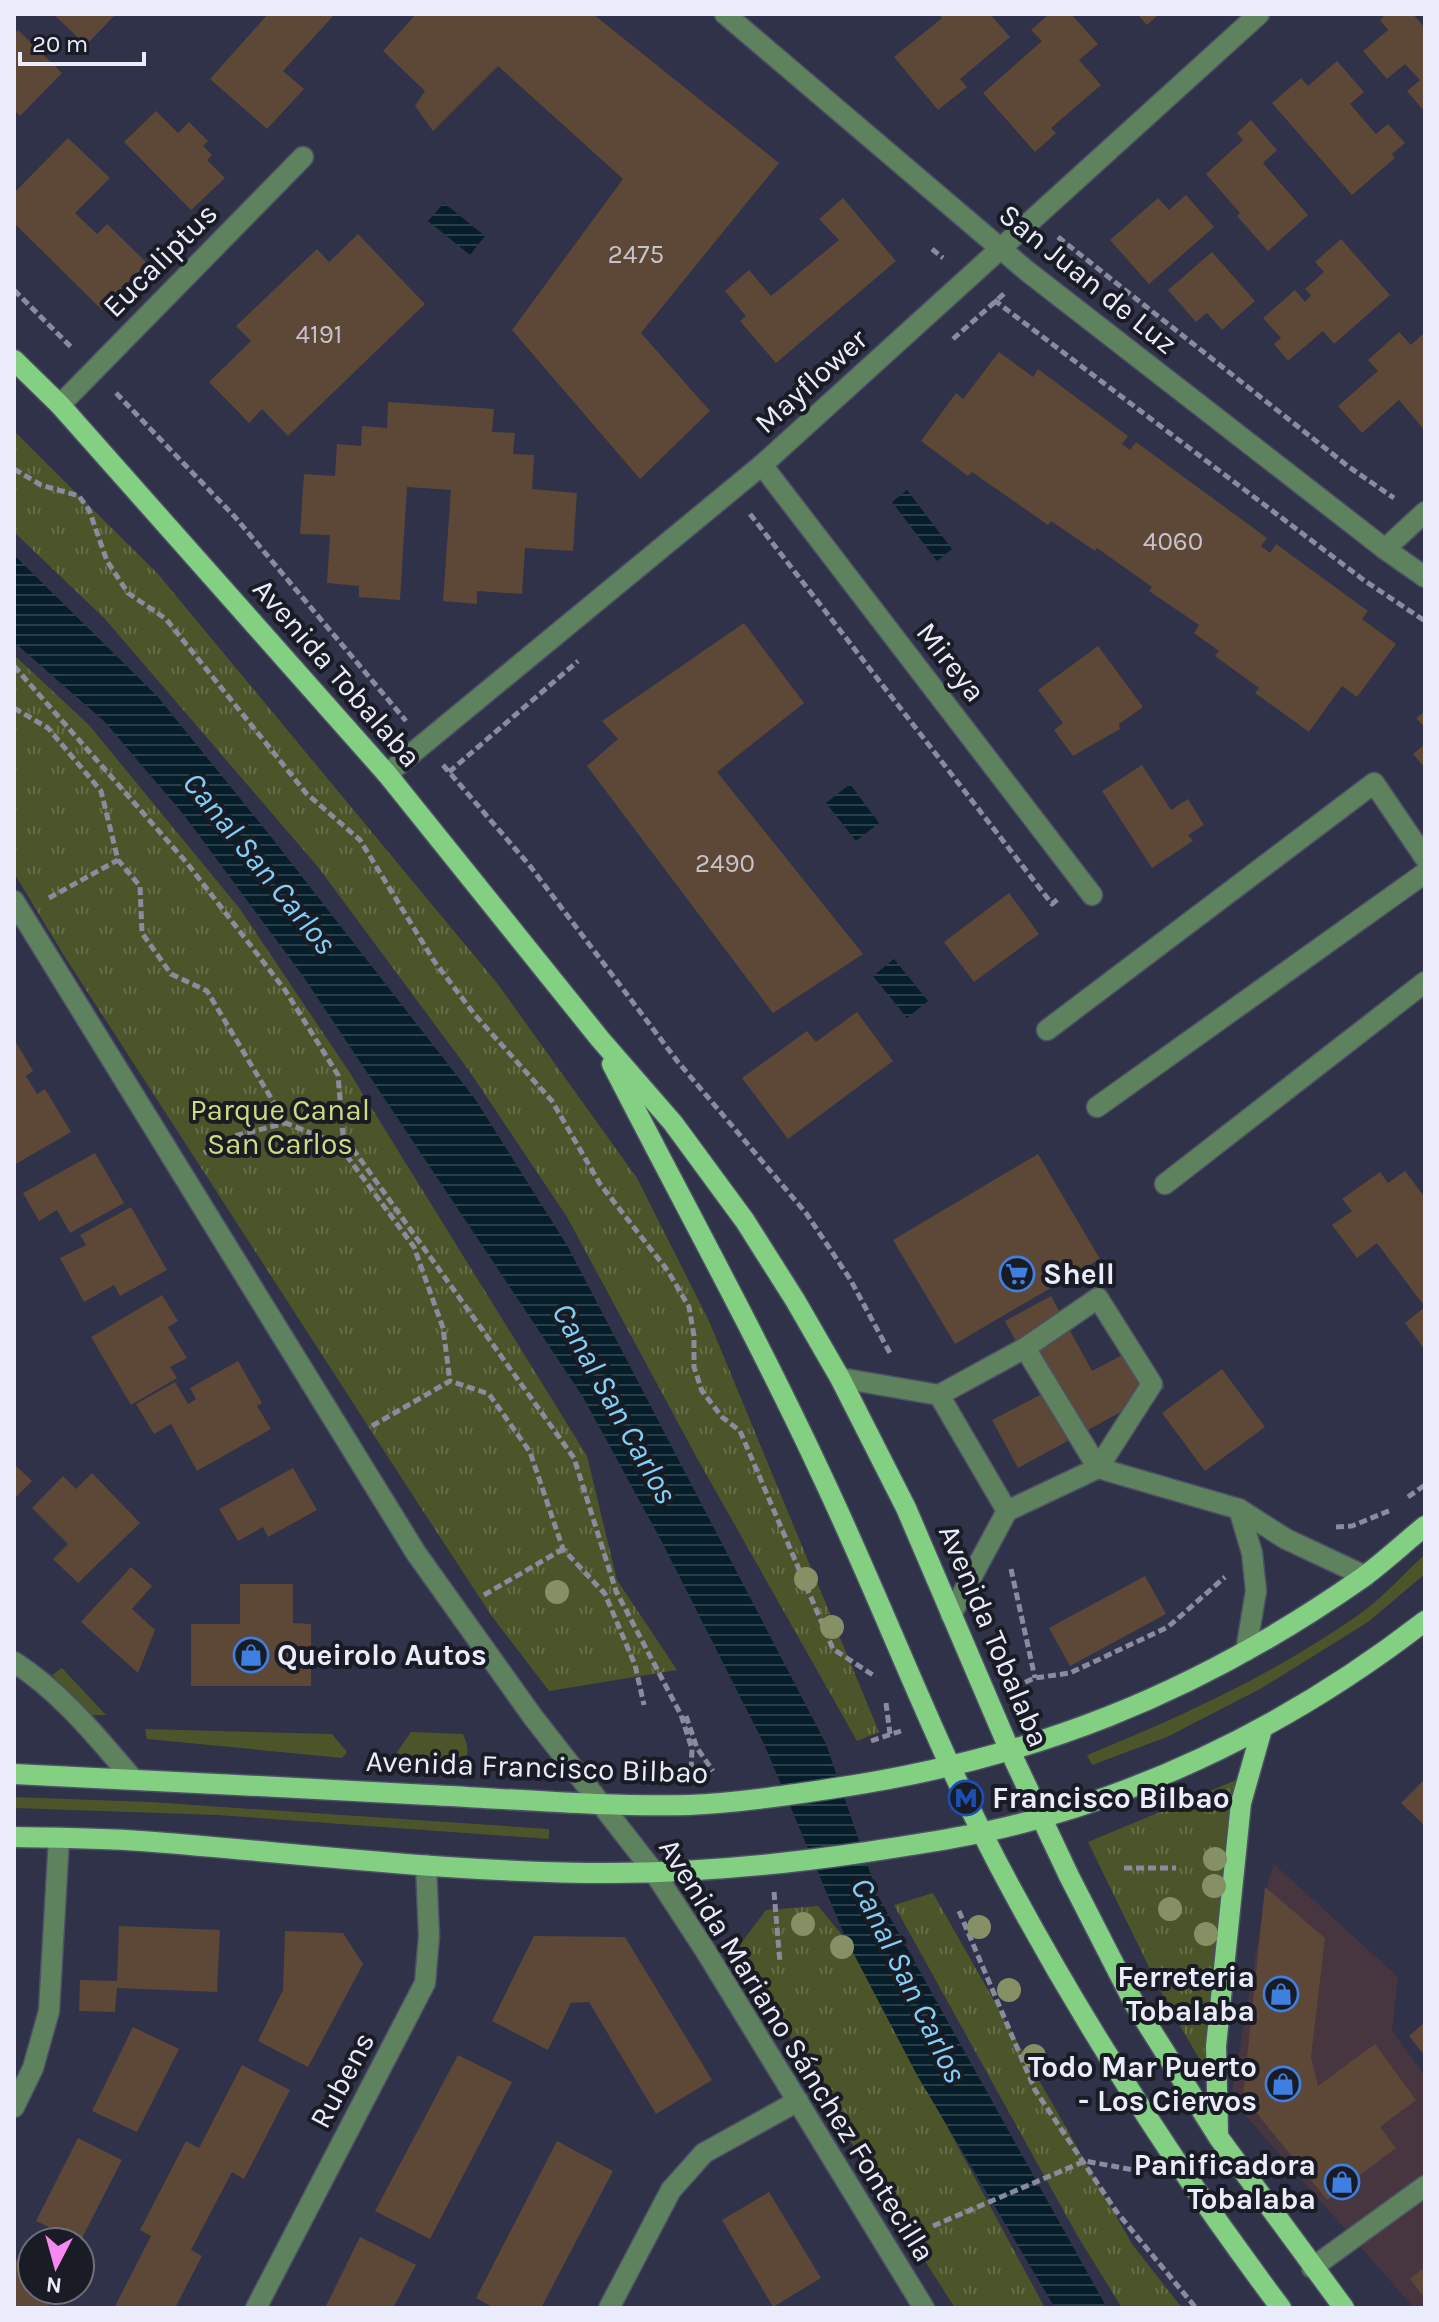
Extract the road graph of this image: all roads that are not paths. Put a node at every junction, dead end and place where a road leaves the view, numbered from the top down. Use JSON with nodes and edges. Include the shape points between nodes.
{"nodes":[{"id":1,"x":725,"y":14,"type":"edge"},
{"id":2,"x":1259,"y":14,"type":"edge"},
{"id":3,"x":303,"y":157,"type":"dead end"},
{"id":4,"x":1001,"y":250,"type":"junction"},
{"id":5,"x":14,"y":360,"type":"edge"},
{"id":6,"x":60,"y":405,"type":"junction"},
{"id":7,"x":762,"y":465,"type":"junction"},
{"id":8,"x":1422,"y":514,"type":"edge"},
{"id":9,"x":1385,"y":549,"type":"junction"},
{"id":10,"x":1425,"y":577,"type":"edge"},
{"id":11,"x":387,"y":774,"type":"junction"},
{"id":12,"x":1425,"y":858,"type":"edge"},
{"id":13,"x":1425,"y":873,"type":"edge"},
{"id":14,"x":1092,"y":895,"type":"dead end"},
{"id":15,"x":18,"y":908,"type":"edge"},
{"id":16,"x":1425,"y":982,"type":"edge"},
{"id":17,"x":1047,"y":1030,"type":"dead end"},
{"id":18,"x":600,"y":1039,"type":"junction"},
{"id":19,"x":1097,"y":1107,"type":"dead end"},
{"id":20,"x":1165,"y":1184,"type":"dead end"},
{"id":21,"x":1025,"y":1348,"type":"junction"},
{"id":22,"x":840,"y":1378,"type":"junction"},
{"id":23,"x":939,"y":1395,"type":"junction"},
{"id":24,"x":1098,"y":1468,"type":"junction"},
{"id":25,"x":1239,"y":1509,"type":"junction"},
{"id":26,"x":1007,"y":1511,"type":"junction"},
{"id":27,"x":1425,"y":1526,"type":"edge"},
{"id":28,"x":1365,"y":1576,"type":"junction"},
{"id":29,"x":951,"y":1615,"type":"junction"},
{"id":30,"x":1425,"y":1621,"type":"edge"},
{"id":31,"x":1246,"y":1651,"type":"junction"},
{"id":32,"x":14,"y":1662,"type":"edge"},
{"id":33,"x":1262,"y":1729,"type":"junction"},
{"id":34,"x":1010,"y":1751,"type":"junction"},
{"id":35,"x":952,"y":1767,"type":"junction"},
{"id":36,"x":14,"y":1774,"type":"edge"},
{"id":37,"x":133,"y":1779,"type":"junction"},
{"id":38,"x":601,"y":1804,"type":"junction"},
{"id":39,"x":1041,"y":1818,"type":"junction"},
{"id":40,"x":984,"y":1832,"type":"junction"},
{"id":41,"x":14,"y":1837,"type":"edge"},
{"id":42,"x":59,"y":1838,"type":"junction"},
{"id":43,"x":426,"y":1865,"type":"junction"},
{"id":44,"x":654,"y":1872,"type":"junction"},
{"id":45,"x":798,"y":2101,"type":"junction"},
{"id":46,"x":15,"y":2103,"type":"edge"},
{"id":47,"x":1219,"y":2138,"type":"junction"},
{"id":48,"x":1425,"y":2186,"type":"edge"},
{"id":49,"x":1312,"y":2268,"type":"junction"},
{"id":50,"x":256,"y":2308,"type":"edge"},
{"id":51,"x":609,"y":2308,"type":"edge"},
{"id":52,"x":924,"y":2308,"type":"edge"},
{"id":53,"x":1281,"y":2308,"type":"edge"},
{"id":54,"x":1344,"y":2308,"type":"edge"}],
"edges":[{"from":1,"to":4,"type":"street","name":"San Juan de Luz"},
{"from":2,"to":4,"type":"street","name":"Mayflower"},
{"from":3,"to":6,"type":"street","name":"Eucaliptus"},
{"from":4,"to":7,"type":"street","name":"Mayflower"},
{"from":4,"to":9,"type":"street","name":"San Juan de Luz"},
{"from":5,"to":6,"type":"main road","name":"Avenida Tobalaba"},
{"from":6,"to":11,"type":"main road","name":"Avenida Tobalaba"},
{"from":7,"to":11,"type":"street","name":"Mayflower"},
{"from":7,"to":14,"type":"street","name":"Mireya"},
{"from":8,"to":9,"type":"street"},
{"from":9,"to":10,"type":"street","name":"San Juan de Luz"},
{"from":11,"to":18,"type":"main road","name":"Avenida Tobalaba"},
{"from":12,"to":17,"type":"street","via":[[1374,783]]},
{"from":13,"to":19,"type":"street"},
{"from":15,"to":38,"type":"street","name":"Avenida Mariano Sánchez Fontecilla","via":[[416,1553]]},
{"from":16,"to":20,"type":"street"},
{"from":18,"to":22,"type":"main road","name":"Avenida Tobalaba","via":[[710,1171]]},
{"from":18,"to":35,"type":"main road","name":"Avenida Tobalaba","via":[[822,1475]]},
{"from":21,"to":23,"type":"street"},
{"from":21,"to":24,"type":"street"},
{"from":21,"to":24,"type":"street","via":[[1098,1298],[1152,1384]]},
{"from":22,"to":23,"type":"street"},
{"from":22,"to":29,"type":"main road","name":"Avenida Tobalaba","via":[[906,1508]]},
{"from":23,"to":26,"type":"street"},
{"from":24,"to":25,"type":"street"},
{"from":24,"to":26,"type":"street"},
{"from":25,"to":28,"type":"street","via":[[1286,1539]]},
{"from":25,"to":31,"type":"street","via":[[1256,1591]]},
{"from":26,"to":29,"type":"street"},
{"from":27,"to":28,"type":"main road","name":"Avenida Francisco Bilbao"},
{"from":28,"to":31,"type":"main road","name":"Avenida Francisco Bilbao"},
{"from":29,"to":34,"type":"main road","name":"Avenida Tobalaba"},
{"from":30,"to":33,"type":"main road","via":[[1324,1693]]},
{"from":31,"to":34,"type":"main road","name":"Avenida Francisco Bilbao","via":[[1102,1721]]},
{"from":32,"to":37,"type":"street","via":[[87,1725]]},
{"from":33,"to":39,"type":"main road","via":[[1169,1773]]},
{"from":33,"to":47,"type":"main road","via":[[1241,1803],[1222,1980],[1215,2071]]},
{"from":34,"to":35,"type":"main road","name":"Avenida Francisco Bilbao"},
{"from":34,"to":39,"type":"main road","name":"Avenida Tobalaba"},
{"from":35,"to":38,"type":"main road","name":"Avenida Francisco Bilbao","via":[[750,1801]]},
{"from":35,"to":40,"type":"main road","name":"Avenida Tobalaba"},
{"from":36,"to":37,"type":"main road","name":"Avenida Francisco Bilbao"},
{"from":37,"to":38,"type":"main road","name":"Avenida Francisco Bilbao"},
{"from":38,"to":44,"type":"street","name":"Avenida Mariano Sánchez Fontecilla"},
{"from":39,"to":40,"type":"main road"},
{"from":39,"to":47,"type":"main road","name":"Avenida Tobalaba","via":[[1134,2003]]},
{"from":40,"to":44,"type":"main road","via":[[780,1864]]},
{"from":40,"to":53,"type":"main road","name":"Avenida Tobalaba","via":[[1131,2096]]},
{"from":41,"to":42,"type":"main road"},
{"from":42,"to":43,"type":"main road"},
{"from":42,"to":46,"type":"street","via":[[49,2011],[33,2068]]},
{"from":43,"to":44,"type":"main road"},
{"from":43,"to":50,"type":"street","name":"Rubens","via":[[425,1983]]},
{"from":44,"to":45,"type":"street","name":"Avenida Mariano Sánchez Fontecilla"},
{"from":45,"to":51,"type":"street","via":[[704,2153],[671,2190]]},
{"from":45,"to":52,"type":"street","name":"Avenida Mariano Sánchez Fontecilla"},
{"from":47,"to":49,"type":"main road","name":"Avenida Tobalaba"},
{"from":48,"to":49,"type":"street"},
{"from":49,"to":54,"type":"main road","name":"Avenida Tobalaba"}]}
